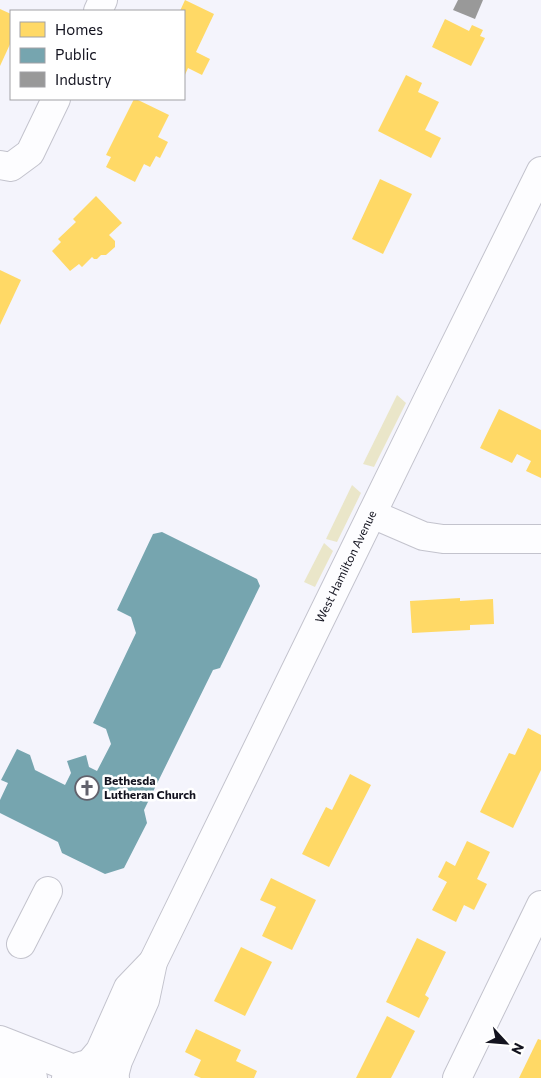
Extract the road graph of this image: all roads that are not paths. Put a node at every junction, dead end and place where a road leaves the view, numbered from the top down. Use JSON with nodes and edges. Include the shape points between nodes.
{"nodes":[{"id":1,"x":56,"y":100,"type":"edge"},
{"id":2,"x":0,"y":164,"type":"edge"},
{"id":3,"x":541,"y":171,"type":"edge"},
{"id":4,"x":372,"y":514,"type":"junction"},
{"id":5,"x":541,"y":539,"type":"edge"},
{"id":6,"x":48,"y":891,"type":"dead end"},
{"id":7,"x":541,"y":905,"type":"edge"},
{"id":8,"x":21,"y":944,"type":"dead end"},
{"id":9,"x":153,"y":962,"type":"junction"},
{"id":10,"x":0,"y":1040,"type":"edge"},
{"id":11,"x":0,"y":1063,"type":"edge"},
{"id":12,"x":76,"y":1070,"type":"edge"},
{"id":13,"x":115,"y":1077,"type":"edge"},
{"id":14,"x":33,"y":1078,"type":"edge"},
{"id":15,"x":456,"y":1078,"type":"edge"}],
"edges":[{"from":1,"to":2,"type":"street","via":[[30,153],[11,167]]},
{"from":3,"to":4,"type":"street","name":"West Hamilton Avenue"},
{"from":4,"to":5,"type":"street","via":[[422,536]]},
{"from":4,"to":9,"type":"street","name":"West Hamilton Avenue"},
{"from":6,"to":8,"type":"street"},
{"from":7,"to":15,"type":"street"},
{"from":9,"to":12,"type":"street","name":"West Hamilton Avenue","via":[[128,988],[100,1051]]},
{"from":9,"to":13,"type":"street","name":"West Hamilton Avenue","via":[[145,1000],[118,1061]]},
{"from":10,"to":12,"type":"street"},
{"from":11,"to":14,"type":"street"},
{"from":12,"to":13,"type":"street","via":[[98,1066]]}]}
